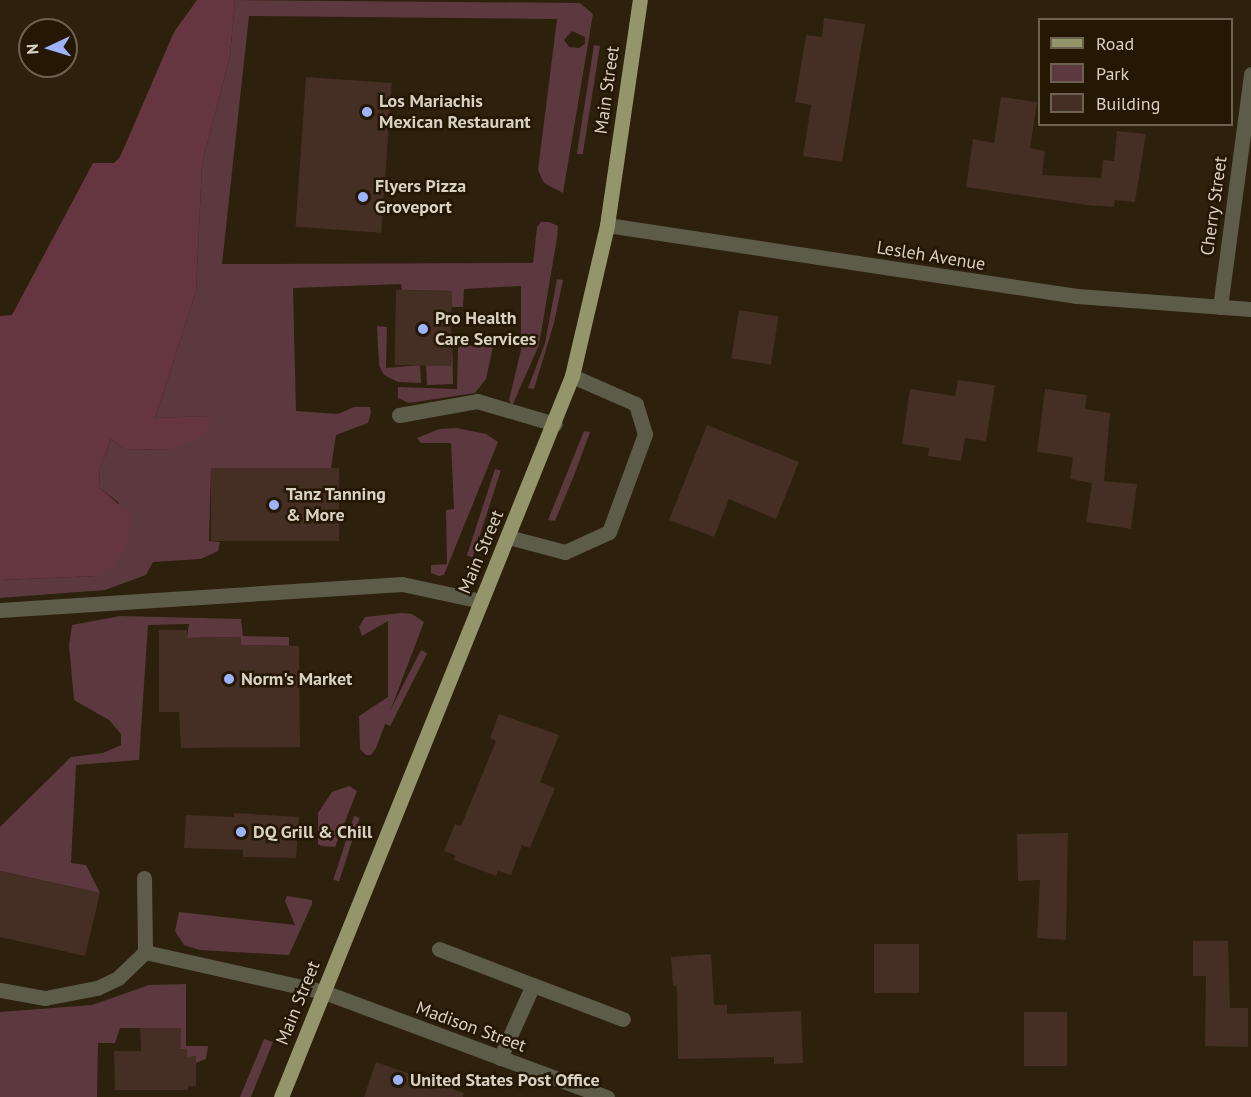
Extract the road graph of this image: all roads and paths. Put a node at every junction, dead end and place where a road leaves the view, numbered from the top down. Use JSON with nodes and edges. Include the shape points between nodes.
{"nodes":[{"id":1,"x":640,"y":0,"type":"edge"},
{"id":2,"x":1251,"y":74,"type":"edge"},
{"id":3,"x":607,"y":225,"type":"junction"},
{"id":4,"x":1220,"y":308,"type":"junction"},
{"id":5,"x":1251,"y":309,"type":"edge"},
{"id":6,"x":572,"y":376,"type":"junction"},
{"id":7,"x":399,"y":415,"type":"dead end"},
{"id":8,"x":555,"y":424,"type":"junction"},
{"id":9,"x":508,"y":537,"type":"junction"},
{"id":10,"x":481,"y":601,"type":"junction"},
{"id":11,"x":0,"y":610,"type":"edge"},
{"id":12,"x":144,"y":878,"type":"dead end"},
{"id":13,"x":439,"y":950,"type":"dead end"},
{"id":14,"x":145,"y":952,"type":"junction"},
{"id":15,"x":533,"y":985,"type":"junction"},
{"id":16,"x":0,"y":990,"type":"edge"},
{"id":17,"x":324,"y":992,"type":"junction"},
{"id":18,"x":623,"y":1019,"type":"dead end"},
{"id":19,"x":500,"y":1058,"type":"junction"},
{"id":20,"x":575,"y":1092,"type":"edge"},
{"id":21,"x":281,"y":1097,"type":"edge"},
{"id":22,"x":607,"y":1097,"type":"edge"}],
"edges":[{"from":1,"to":3,"type":"main road","name":"Main Street"},
{"from":2,"to":4,"type":"street","name":"Cherry Street"},
{"from":3,"to":4,"type":"street","name":"Lesleh Avenue","via":[[947,279],[1077,296]]},
{"from":3,"to":6,"type":"main road","name":"Main Street"},
{"from":4,"to":5,"type":"street","name":"Lesleh Avenue"},
{"from":6,"to":8,"type":"main road","name":"Main Street"},
{"from":6,"to":9,"type":"street","via":[[636,404],[645,434],[609,532],[565,552]]},
{"from":7,"to":8,"type":"street","via":[[477,401]]},
{"from":8,"to":9,"type":"main road","name":"Main Street"},
{"from":9,"to":10,"type":"main road","name":"Main Street"},
{"from":10,"to":11,"type":"street","via":[[402,584]]},
{"from":10,"to":17,"type":"main road","name":"Main Street"},
{"from":12,"to":14,"type":"street"},
{"from":13,"to":15,"type":"street"},
{"from":14,"to":16,"type":"street","via":[[118,978],[97,988],[45,998]]},
{"from":14,"to":17,"type":"street","name":"Madison Street"},
{"from":15,"to":18,"type":"street"},
{"from":15,"to":19,"type":"street"},
{"from":17,"to":19,"type":"street","name":"Madison Street"},
{"from":17,"to":21,"type":"main road","name":"Main Street"},
{"from":19,"to":20,"type":"street","name":"Madison Street"},
{"from":20,"to":22,"type":"street","name":"Madison Street"}]}
